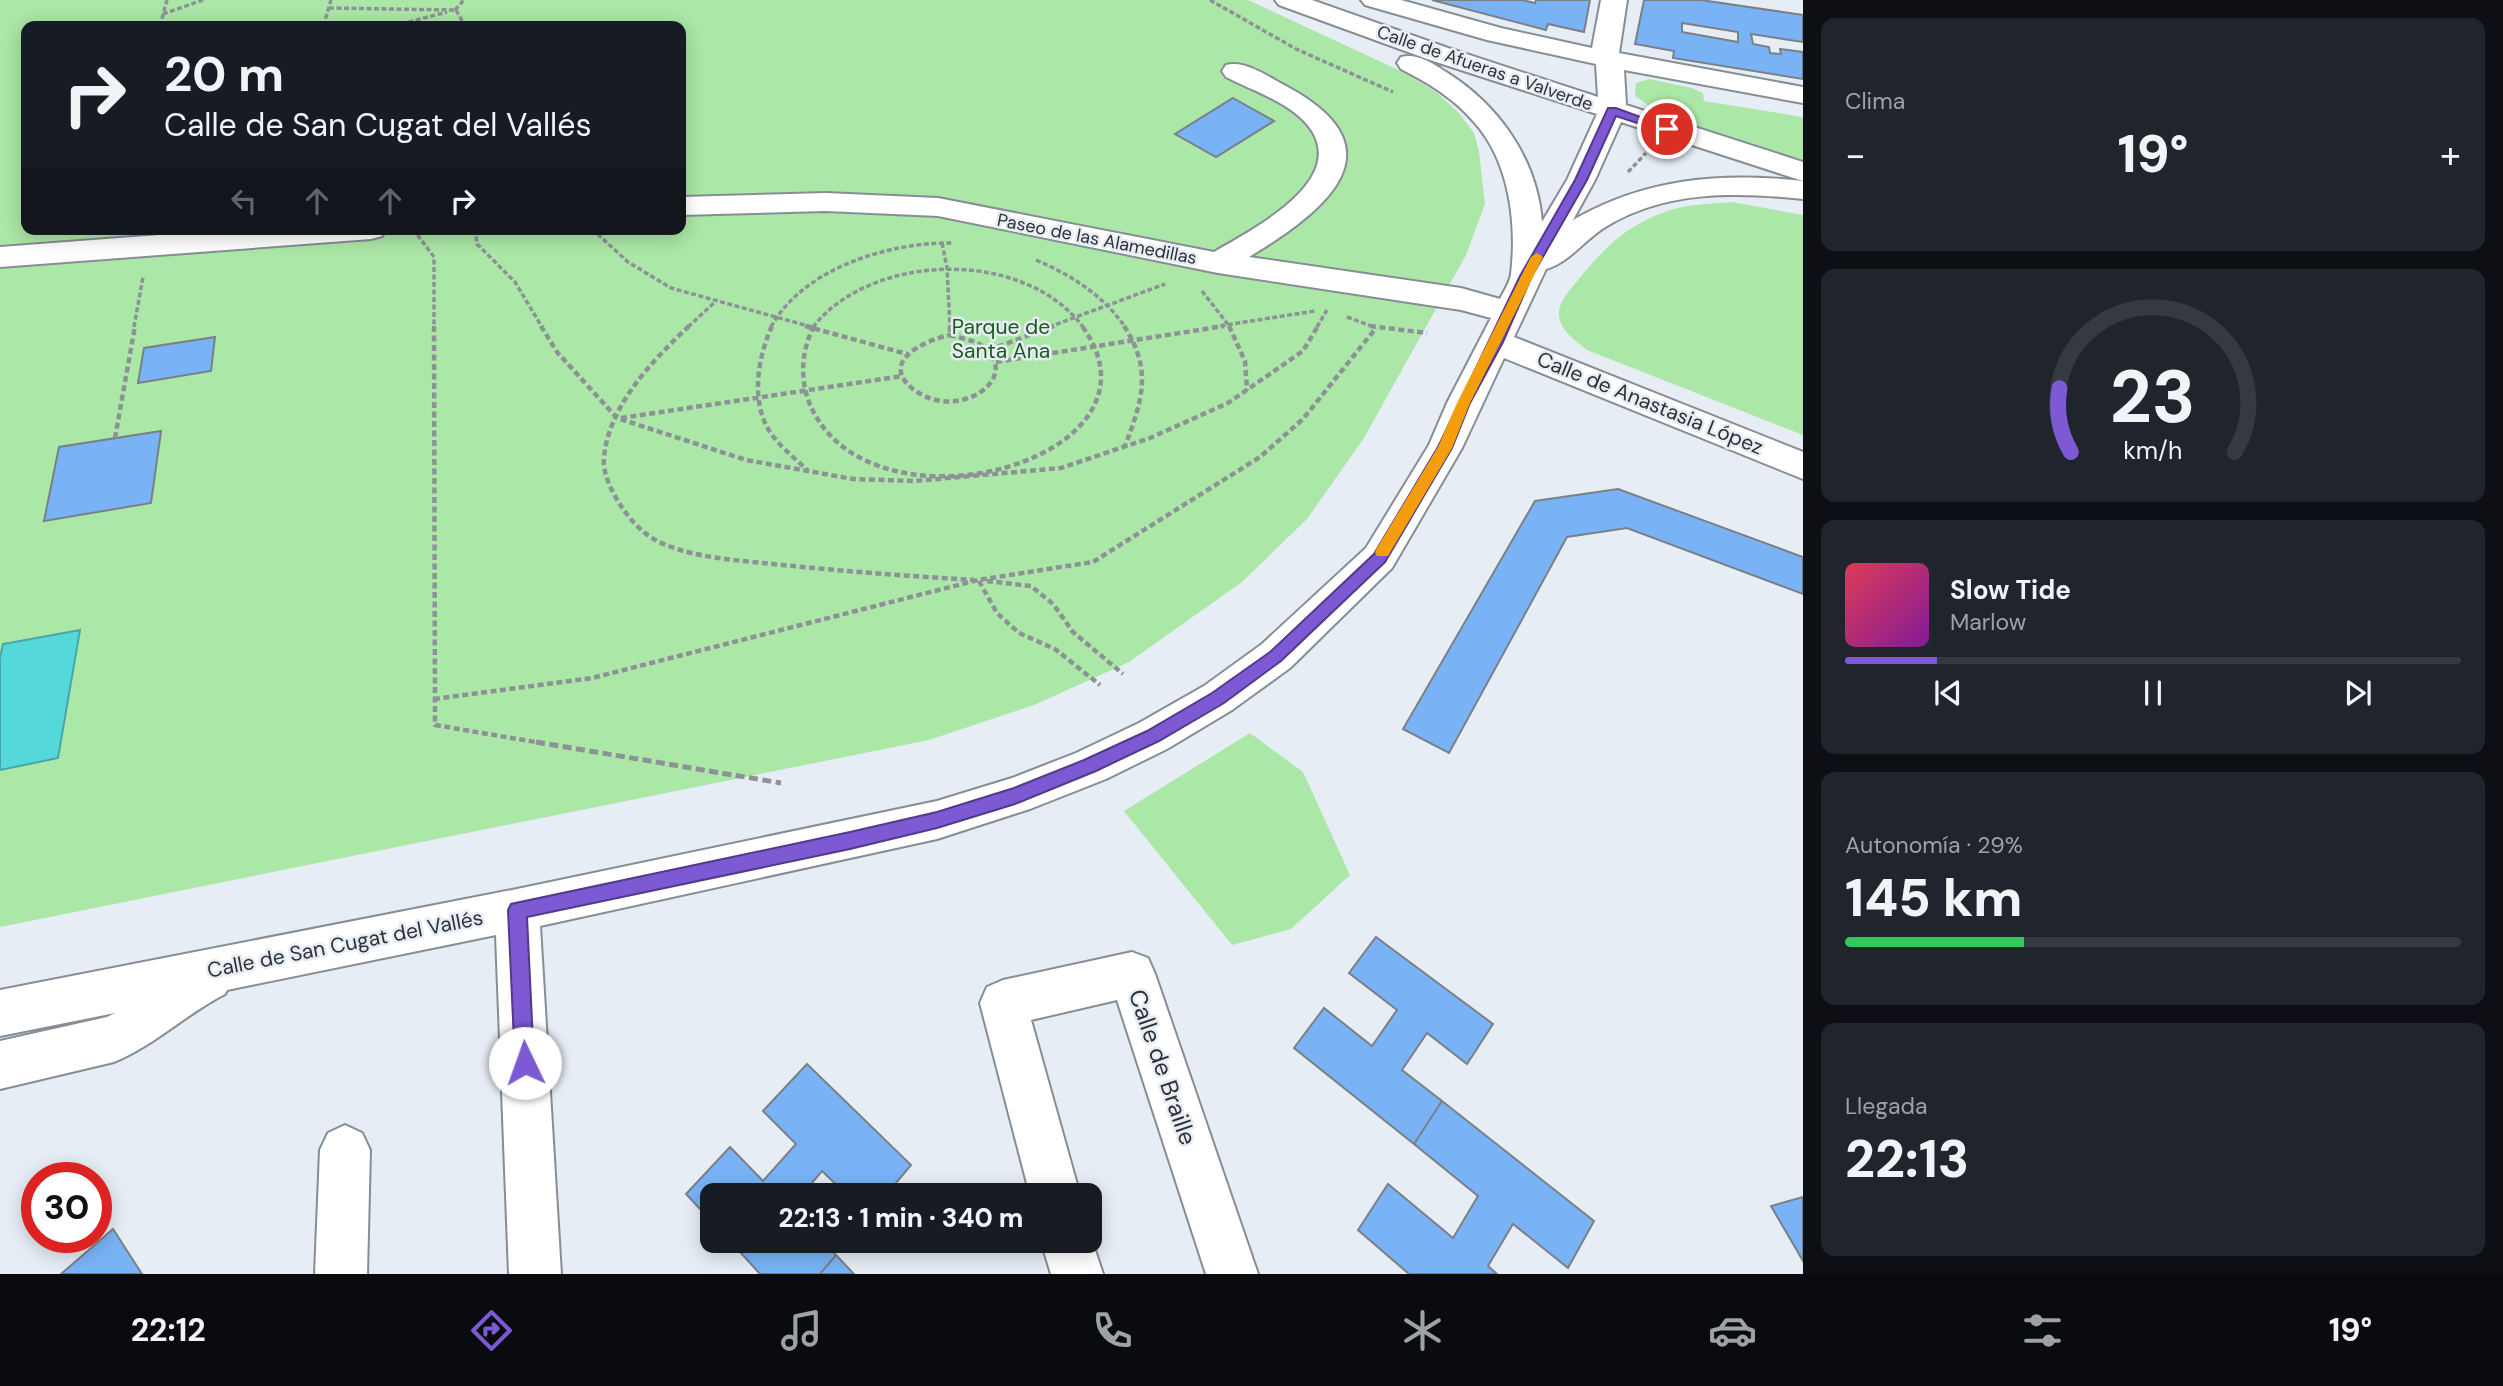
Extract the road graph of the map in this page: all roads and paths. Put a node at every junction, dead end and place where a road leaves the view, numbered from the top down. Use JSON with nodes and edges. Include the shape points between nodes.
{"nodes":[{"id":1,"x":167,"y":0,"type":"edge"},
{"id":2,"x":203,"y":0,"type":"edge"},
{"id":3,"x":331,"y":0,"type":"edge"},
{"id":4,"x":464,"y":0,"type":"edge"},
{"id":5,"x":1209,"y":0,"type":"edge"},
{"id":6,"x":1275,"y":0,"type":"edge"},
{"id":7,"x":1288,"y":0,"type":"edge"},
{"id":8,"x":1374,"y":0,"type":"edge"},
{"id":9,"x":1614,"y":0,"type":"edge"},
{"id":10,"x":329,"y":8,"type":"junction"},
{"id":11,"x":456,"y":10,"type":"junction"},
{"id":12,"x":163,"y":14,"type":"junction"},
{"id":13,"x":161,"y":21,"type":"edge"},
{"id":14,"x":327,"y":21,"type":"edge"},
{"id":15,"x":413,"y":21,"type":"edge"},
{"id":16,"x":462,"y":21,"type":"edge"},
{"id":17,"x":1608,"y":60,"type":"junction"},
{"id":18,"x":1235,"y":71,"type":"dead end"},
{"id":19,"x":1394,"y":92,"type":"dead end"},
{"id":20,"x":1803,"y":94,"type":"edge"},
{"id":21,"x":1612,"y":111,"type":"junction"},
{"id":22,"x":1648,"y":152,"type":"dead end"},
{"id":23,"x":1803,"y":172,"type":"edge"},
{"id":24,"x":1622,"y":178,"type":"dead end"},
{"id":25,"x":1803,"y":190,"type":"edge"},
{"id":26,"x":686,"y":206,"type":"edge"},
{"id":27,"x":938,"y":207,"type":"junction"},
{"id":28,"x":294,"y":235,"type":"edge"},
{"id":29,"x":417,"y":235,"type":"edge"},
{"id":30,"x":476,"y":235,"type":"edge"},
{"id":31,"x":598,"y":235,"type":"edge"},
{"id":32,"x":942,"y":243,"type":"junction"},
{"id":33,"x":954,"y":243,"type":"dead end"},
{"id":34,"x":152,"y":246,"type":"junction"},
{"id":35,"x":0,"y":257,"type":"edge"},
{"id":36,"x":1026,"y":257,"type":"dead end"},
{"id":37,"x":1219,"y":263,"type":"junction"},
{"id":38,"x":947,"y":268,"type":"junction"},
{"id":39,"x":1526,"y":276,"type":"junction"},
{"id":40,"x":1190,"y":277,"type":"junction"},
{"id":41,"x":716,"y":301,"type":"junction"},
{"id":42,"x":1109,"y":306,"type":"junction"},
{"id":43,"x":1340,"y":314,"type":"dead end"},
{"id":44,"x":776,"y":318,"type":"junction"},
{"id":45,"x":1076,"y":318,"type":"junction"},
{"id":46,"x":1231,"y":325,"type":"junction"},
{"id":47,"x":812,"y":327,"type":"junction"},
{"id":48,"x":1503,"y":327,"type":"junction"},
{"id":49,"x":1376,"y":328,"type":"junction"},
{"id":50,"x":1427,"y":333,"type":"dead end"},
{"id":51,"x":950,"y":335,"type":"junction"},
{"id":52,"x":1133,"y":341,"type":"junction"},
{"id":53,"x":1094,"y":346,"type":"junction"},
{"id":54,"x":989,"y":350,"type":"junction"},
{"id":55,"x":907,"y":354,"type":"junction"},
{"id":56,"x":996,"y":362,"type":"junction"},
{"id":57,"x":904,"y":376,"type":"junction"},
{"id":58,"x":1247,"y":390,"type":"junction"},
{"id":59,"x":804,"y":391,"type":"junction"},
{"id":60,"x":758,"y":398,"type":"junction"},
{"id":61,"x":617,"y":418,"type":"junction"},
{"id":62,"x":115,"y":438,"type":"dead end"},
{"id":63,"x":1125,"y":446,"type":"junction"},
{"id":64,"x":1803,"y":466,"type":"edge"},
{"id":65,"x":809,"y":471,"type":"junction"},
{"id":66,"x":977,"y":477,"type":"junction"},
{"id":67,"x":978,"y":580,"type":"junction"},
{"id":68,"x":1123,"y":674,"type":"dead end"},
{"id":69,"x":1100,"y":685,"type":"dead end"},
{"id":70,"x":435,"y":699,"type":"junction"},
{"id":71,"x":781,"y":783,"type":"dead end"},
{"id":72,"x":517,"y":910,"type":"junction"},
{"id":73,"x":236,"y":965,"type":"junction"},
{"id":74,"x":0,"y":1013,"type":"edge"},
{"id":75,"x":0,"y":1065,"type":"edge"},
{"id":76,"x":345,"y":1150,"type":"dead end"},
{"id":77,"x":1052,"y":1183,"type":"edge"},
{"id":78,"x":1071,"y":1253,"type":"edge"},
{"id":79,"x":341,"y":1274,"type":"edge"},
{"id":80,"x":535,"y":1274,"type":"edge"},
{"id":81,"x":1076,"y":1274,"type":"edge"},
{"id":82,"x":1233,"y":1274,"type":"edge"}],
"edges":[{"from":1,"to":12,"type":"path"},
{"from":2,"to":12,"type":"path"},
{"from":3,"to":10,"type":"path"},
{"from":4,"to":11,"type":"path"},
{"from":5,"to":19,"type":"path","via":[[1296,49]]},
{"from":6,"to":39,"type":"street","name":"Calle de San Cugat del Vallés","via":[[1439,78],[1488,116],[1504,141],[1525,205]]},
{"from":7,"to":21,"type":"street","name":"Calle de Afueras a Valverde"},
{"from":8,"to":17,"type":"street","name":"Calle de Afueras a Valverde","via":[[1496,36]]},
{"from":9,"to":17,"type":"street","name":"Calle de San Cugat del Vallés","via":[[1606,36]]},
{"from":10,"to":11,"type":"path"},
{"from":10,"to":14,"type":"path"},
{"from":11,"to":15,"type":"path"},
{"from":11,"to":16,"type":"path"},
{"from":12,"to":13,"type":"path"},
{"from":17,"to":20,"type":"street","name":"Calle de Afueras a Valverde"},
{"from":17,"to":21,"type":"street","name":"Calle de San Cugat del Vallés"},
{"from":18,"to":37,"type":"street","via":[[1309,113],[1326,129],[1336,151],[1332,173],[1314,198]]},
{"from":21,"to":23,"type":"street","name":"Calle de Afueras a Valverde"},
{"from":21,"to":39,"type":"street","name":"Calle de San Cugat del Vallés","via":[[1581,180]]},
{"from":22,"to":24,"type":"path"},
{"from":25,"to":39,"type":"street","name":"Calle de San Cugat del Vallés","via":[[1715,185],[1659,192],[1582,228]]},
{"from":26,"to":27,"type":"street","name":"Paseo de las Alamedillas","via":[[825,202]]},
{"from":27,"to":32,"type":"path"},
{"from":27,"to":37,"type":"street","name":"Paseo de las Alamedillas"},
{"from":28,"to":34,"type":"street"},
{"from":29,"to":70,"type":"path","via":[[434,257]]},
{"from":30,"to":61,"type":"path","via":[[477,244],[515,282],[557,352]]},
{"from":31,"to":41,"type":"path","via":[[645,276]]},
{"from":32,"to":33,"type":"path"},
{"from":32,"to":38,"type":"path"},
{"from":32,"to":44,"type":"path","via":[[885,250],[851,261],[813,282]]},
{"from":34,"to":35,"type":"street"},
{"from":34,"to":62,"type":"path","via":[[140,286]]},
{"from":36,"to":42,"type":"path","via":[[1080,282]]},
{"from":37,"to":40,"type":"path"},
{"from":37,"to":48,"type":"street","name":"Paseo de las Alamedillas","via":[[1461,299]]},
{"from":38,"to":45,"type":"path","via":[[1017,282],[1051,297]]},
{"from":38,"to":47,"type":"path","via":[[905,272],[867,284],[835,302]]},
{"from":38,"to":51,"type":"path"},
{"from":39,"to":48,"type":"street","name":"Calle de San Cugat del Vallés"},
{"from":40,"to":42,"type":"path"},
{"from":40,"to":46,"type":"path"},
{"from":41,"to":44,"type":"path"},
{"from":41,"to":61,"type":"path","via":[[658,358]]},
{"from":42,"to":45,"type":"path"},
{"from":42,"to":52,"type":"path"},
{"from":43,"to":49,"type":"path"},
{"from":44,"to":47,"type":"path"},
{"from":44,"to":60,"type":"path","via":[[762,349]]},
{"from":45,"to":53,"type":"path"},
{"from":45,"to":54,"type":"path"},
{"from":46,"to":52,"type":"path"},
{"from":46,"to":58,"type":"path","via":[[1248,372]]},
{"from":46,"to":58,"type":"path","via":[[1328,309],[1303,351]]},
{"from":47,"to":55,"type":"path"},
{"from":47,"to":59,"type":"path","via":[[802,354]]},
{"from":48,"to":64,"type":"street","name":"Calle de Anastasia López"},
{"from":48,"to":72,"type":"street","name":"Calle de San Cugat del Vallés","via":[[1445,448],[1379,558],[1276,656],[1218,698],[1090,766],[937,820]]},
{"from":49,"to":50,"type":"path"},
{"from":49,"to":67,"type":"path","via":[[1303,419],[1249,464],[1093,562]]},
{"from":51,"to":54,"type":"path","via":[[978,342]]},
{"from":51,"to":55,"type":"path","via":[[924,340]]},
{"from":52,"to":53,"type":"path"},
{"from":52,"to":63,"type":"path","via":[[1143,374],[1140,403]]},
{"from":53,"to":56,"type":"path"},
{"from":53,"to":66,"type":"path","via":[[1101,380],[1090,415],[1061,442],[1023,464]]},
{"from":54,"to":56,"type":"path"},
{"from":55,"to":57,"type":"path"},
{"from":56,"to":57,"type":"path","via":[[997,373],[985,391],[960,401],[925,396]]},
{"from":57,"to":59,"type":"path"},
{"from":58,"to":63,"type":"path","via":[[1228,403]]},
{"from":59,"to":60,"type":"path"},
{"from":59,"to":66,"type":"path","via":[[819,422],[845,449],[884,468],[929,478]]},
{"from":60,"to":61,"type":"path"},
{"from":60,"to":65,"type":"path","via":[[769,431]]},
{"from":61,"to":65,"type":"path","via":[[746,460]]},
{"from":61,"to":67,"type":"path","via":[[604,459],[617,501],[638,530],[668,546],[724,559]]},
{"from":63,"to":66,"type":"path","via":[[1061,468]]},
{"from":65,"to":66,"type":"path","via":[[903,481]]},
{"from":67,"to":68,"type":"path","via":[[1031,586],[1053,604],[1073,632]]},
{"from":67,"to":69,"type":"path","via":[[997,612],[1019,633],[1055,649]]},
{"from":67,"to":70,"type":"path","via":[[592,678]]},
{"from":70,"to":71,"type":"path","via":[[435,725]]},
{"from":72,"to":73,"type":"street","name":"Calle de San Cugat del Vallés"},
{"from":72,"to":80,"type":"street"},
{"from":73,"to":74,"type":"street","name":"Calle de San Cugat del Vallés"},
{"from":73,"to":75,"type":"street","via":[[187,989],[114,1039]]},
{"from":76,"to":79,"type":"street"},
{"from":77,"to":82,"type":"street","name":"Calle de Braille","via":[[1003,1003],[1132,974]]},
{"from":78,"to":81,"type":"street"}]}
